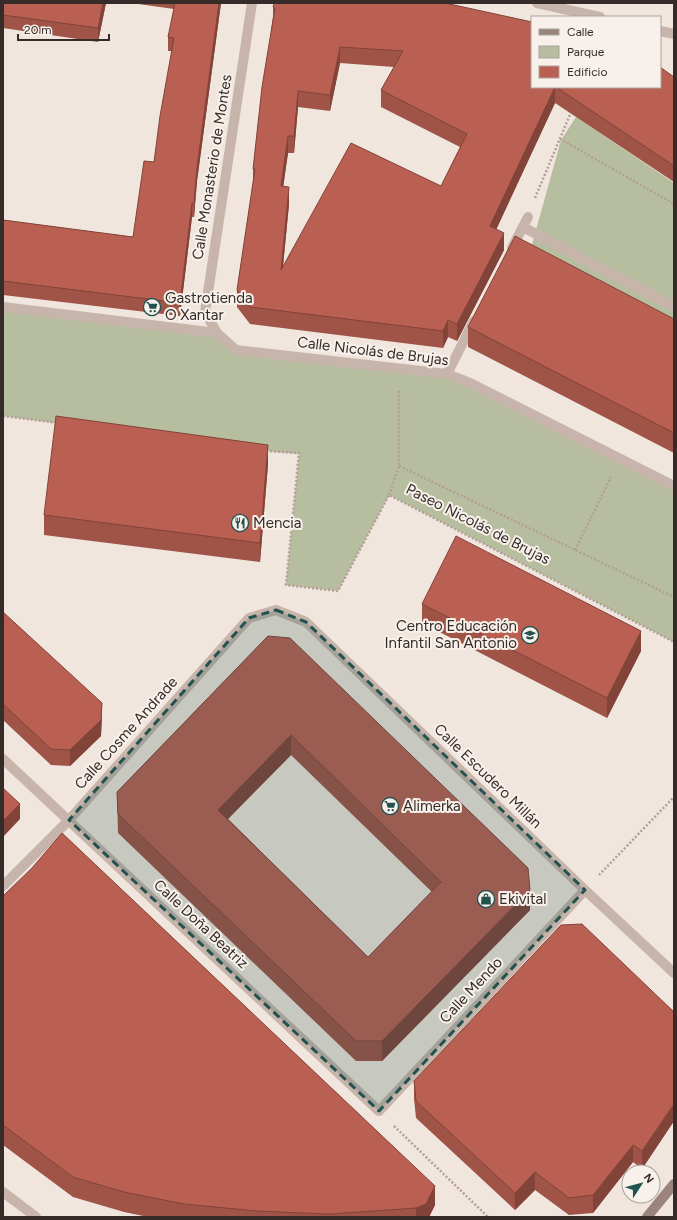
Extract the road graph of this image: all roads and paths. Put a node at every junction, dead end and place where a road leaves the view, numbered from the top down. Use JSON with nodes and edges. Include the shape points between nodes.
{"nodes":[{"id":1,"x":252,"y":3,"type":"edge"},
{"id":2,"x":537,"y":3,"type":"edge"},
{"id":3,"x":596,"y":16,"type":"edge"},
{"id":4,"x":661,"y":30,"type":"edge"},
{"id":5,"x":674,"y":34,"type":"edge"},
{"id":6,"x":573,"y":106,"type":"edge"},
{"id":7,"x":560,"y":139,"type":"junction"},
{"id":8,"x":674,"y":204,"type":"edge"},
{"id":9,"x":528,"y":217,"type":"joint"},
{"id":10,"x":523,"y":227,"type":"junction"},
{"id":11,"x":508,"y":255,"type":"edge"},
{"id":12,"x":3,"y":307,"type":"edge"},
{"id":13,"x":674,"y":307,"type":"edge"},
{"id":14,"x":479,"y":311,"type":"edge"},
{"id":15,"x":217,"y":333,"type":"junction"},
{"id":16,"x":399,"y":369,"type":"junction"},
{"id":17,"x":447,"y":374,"type":"junction"},
{"id":18,"x":3,"y":416,"type":"edge"},
{"id":19,"x":63,"y":423,"type":"edge"},
{"id":20,"x":259,"y":450,"type":"edge"},
{"id":21,"x":620,"y":459,"type":"junction"},
{"id":22,"x":399,"y":466,"type":"junction"},
{"id":23,"x":674,"y":486,"type":"edge"},
{"id":24,"x":389,"y":495,"type":"junction"},
{"id":25,"x":575,"y":550,"type":"junction"},
{"id":26,"x":674,"y":597,"type":"edge"},
{"id":27,"x":276,"y":610,"type":"joint"},
{"id":28,"x":674,"y":642,"type":"edge"},
{"id":29,"x":3,"y":759,"type":"edge"},
{"id":30,"x":674,"y":797,"type":"edge"},
{"id":31,"x":69,"y":820,"type":"junction"},
{"id":32,"x":3,"y":886,"type":"edge"},
{"id":33,"x":585,"y":890,"type":"junction"},
{"id":34,"x":674,"y":973,"type":"edge"},
{"id":35,"x":379,"y":1112,"type":"junction"},
{"id":36,"x":674,"y":1184,"type":"edge"},
{"id":37,"x":3,"y":1192,"type":"edge"},
{"id":38,"x":36,"y":1217,"type":"edge"},
{"id":39,"x":488,"y":1217,"type":"edge"},
{"id":40,"x":647,"y":1217,"type":"edge"}],
"edges":[{"from":1,"to":15,"type":"street","name":"Calle Monasterio de Montes","via":[[205,312]]},
{"from":2,"to":3,"type":"street"},
{"from":4,"to":5,"type":"street"},
{"from":6,"to":7,"type":"path"},
{"from":7,"to":8,"type":"path"},
{"from":7,"to":9,"type":"path"},
{"from":9,"to":10,"type":"street"},
{"from":10,"to":11,"type":"street"},
{"from":10,"to":13,"type":"street"},
{"from":12,"to":15,"type":"street"},
{"from":14,"to":17,"type":"street"},
{"from":15,"to":16,"type":"street","name":"Calle Nicolás de Brujas","via":[[236,350]]},
{"from":16,"to":17,"type":"street","name":"Calle Nicolás de Brujas"},
{"from":16,"to":22,"type":"path"},
{"from":17,"to":21,"type":"street","name":"Calle Nicolás de Brujas","via":[[470,383]]},
{"from":18,"to":19,"type":"path"},
{"from":20,"to":24,"type":"path","name":"Paseo Nicolás de Brujas","via":[[299,454],[286,585],[338,591]]},
{"from":21,"to":23,"type":"street","name":"Calle Nicolás de Brujas"},
{"from":21,"to":25,"type":"path"},
{"from":22,"to":24,"type":"path"},
{"from":22,"to":25,"type":"path"},
{"from":24,"to":28,"type":"path","name":"Paseo Nicolás de Brujas"},
{"from":25,"to":26,"type":"path"},
{"from":27,"to":31,"type":"street","name":"Calle Cosme Andrade","via":[[249,618]]},
{"from":27,"to":33,"type":"street","name":"Calle Escudero Millán","via":[[306,622]]},
{"from":29,"to":31,"type":"street","name":"Calle Doña Beatriz"},
{"from":30,"to":33,"type":"path"},
{"from":31,"to":32,"type":"street","name":"Calle Cosme Andrade"},
{"from":31,"to":35,"type":"street","name":"Calle Doña Beatriz"},
{"from":33,"to":34,"type":"street","name":"Calle Escudero Millán"},
{"from":33,"to":35,"type":"street","name":"Calle Mendo"},
{"from":35,"to":39,"type":"path"},
{"from":36,"to":40,"type":"main road"},
{"from":37,"to":38,"type":"street"}]}
